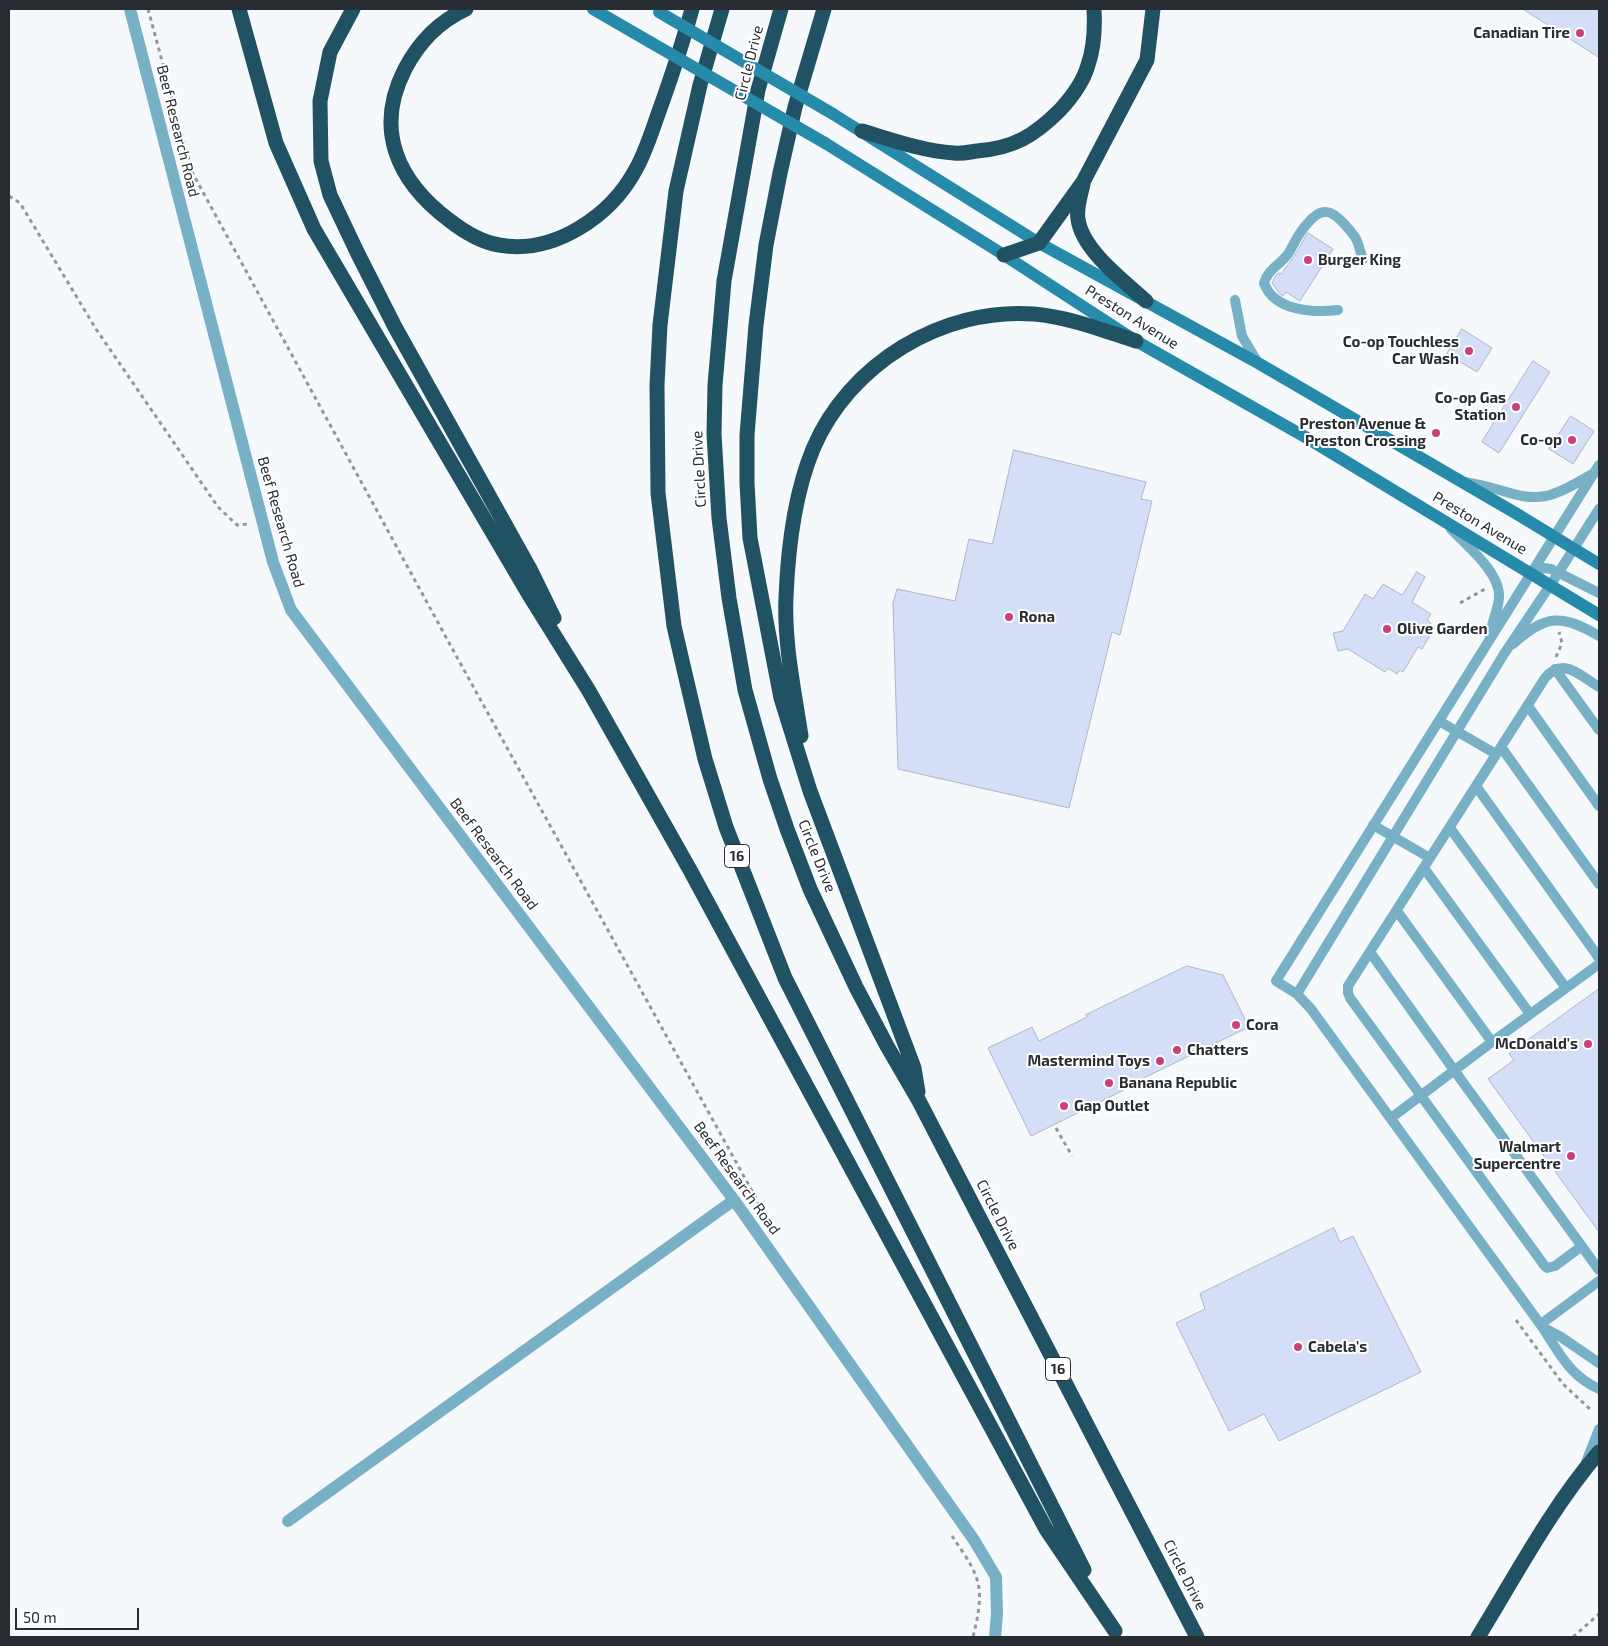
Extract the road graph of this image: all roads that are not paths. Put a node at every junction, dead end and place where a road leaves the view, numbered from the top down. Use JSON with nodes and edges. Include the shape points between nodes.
{"nodes":[{"id":1,"x":130,"y":9,"type":"edge"},
{"id":2,"x":239,"y":9,"type":"edge"},
{"id":3,"x":353,"y":9,"type":"edge"},
{"id":4,"x":466,"y":9,"type":"edge"},
{"id":5,"x":593,"y":9,"type":"edge"},
{"id":6,"x":692,"y":9,"type":"edge"},
{"id":7,"x":722,"y":9,"type":"edge"},
{"id":8,"x":781,"y":9,"type":"edge"},
{"id":9,"x":824,"y":9,"type":"edge"},
{"id":10,"x":1094,"y":9,"type":"edge"},
{"id":11,"x":1152,"y":9,"type":"edge"},
{"id":12,"x":656,"y":11,"type":"edge"},
{"id":13,"x":862,"y":131,"type":"junction"},
{"id":14,"x":1083,"y":182,"type":"junction"},
{"id":15,"x":1039,"y":243,"type":"junction"},
{"id":16,"x":1004,"y":255,"type":"junction"},
{"id":17,"x":1363,"y":260,"type":"dead end"},
{"id":18,"x":1235,"y":300,"type":"dead end"},
{"id":19,"x":1146,"y":301,"type":"junction"},
{"id":20,"x":1338,"y":310,"type":"dead end"},
{"id":21,"x":1136,"y":341,"type":"junction"},
{"id":22,"x":1258,"y":363,"type":"junction"},
{"id":23,"x":1597,"y":468,"type":"edge"},
{"id":24,"x":1463,"y":482,"type":"junction"},
{"id":25,"x":1599,"y":509,"type":"edge"},
{"id":26,"x":1444,"y":521,"type":"junction"},
{"id":27,"x":1555,"y":536,"type":"junction"},
{"id":28,"x":1574,"y":549,"type":"junction"},
{"id":29,"x":1599,"y":564,"type":"edge"},
{"id":30,"x":1559,"y":572,"type":"junction"},
{"id":31,"x":1532,"y":573,"type":"junction"},
{"id":32,"x":1550,"y":585,"type":"junction"},
{"id":33,"x":1599,"y":593,"type":"edge"},
{"id":34,"x":1599,"y":615,"type":"edge"},
{"id":35,"x":1599,"y":636,"type":"edge"},
{"id":36,"x":1490,"y":638,"type":"junction"},
{"id":37,"x":1504,"y":654,"type":"junction"},
{"id":38,"x":1555,"y":669,"type":"junction"},
{"id":39,"x":1599,"y":687,"type":"edge"},
{"id":40,"x":589,"y":691,"type":"junction"},
{"id":41,"x":1528,"y":706,"type":"junction"},
{"id":42,"x":1439,"y":721,"type":"junction"},
{"id":43,"x":1457,"y":730,"type":"junction"},
{"id":44,"x":1599,"y":730,"type":"edge"},
{"id":45,"x":1499,"y":751,"type":"junction"},
{"id":46,"x":1476,"y":786,"type":"junction"},
{"id":47,"x":810,"y":791,"type":"junction"},
{"id":48,"x":1599,"y":806,"type":"edge"},
{"id":49,"x":1373,"y":825,"type":"junction"},
{"id":50,"x":1450,"y":828,"type":"junction"},
{"id":51,"x":1393,"y":837,"type":"junction"},
{"id":52,"x":1430,"y":858,"type":"junction"},
{"id":53,"x":1424,"y":868,"type":"junction"},
{"id":54,"x":1599,"y":884,"type":"edge"},
{"id":55,"x":1397,"y":911,"type":"junction"},
{"id":56,"x":1370,"y":952,"type":"junction"},
{"id":57,"x":1599,"y":958,"type":"edge"},
{"id":58,"x":1599,"y":964,"type":"edge"},
{"id":59,"x":1566,"y":988,"type":"junction"},
{"id":60,"x":1298,"y":994,"type":"junction"},
{"id":61,"x":1530,"y":1014,"type":"junction"},
{"id":62,"x":1492,"y":1042,"type":"junction"},
{"id":63,"x":1454,"y":1070,"type":"junction"},
{"id":64,"x":1420,"y":1096,"type":"junction"},
{"id":65,"x":919,"y":1101,"type":"junction"},
{"id":66,"x":1391,"y":1118,"type":"junction"},
{"id":67,"x":734,"y":1200,"type":"junction"},
{"id":68,"x":1582,"y":1246,"type":"junction"},
{"id":69,"x":1599,"y":1270,"type":"edge"},
{"id":70,"x":1599,"y":1281,"type":"edge"},
{"id":71,"x":1542,"y":1326,"type":"junction"},
{"id":72,"x":1596,"y":1361,"type":"edge"},
{"id":73,"x":1599,"y":1371,"type":"edge"},
{"id":74,"x":1599,"y":1389,"type":"edge"},
{"id":75,"x":1599,"y":1429,"type":"edge"},
{"id":76,"x":1599,"y":1452,"type":"edge"},
{"id":77,"x":1580,"y":1474,"type":"junction"},
{"id":78,"x":288,"y":1521,"type":"dead end"},
{"id":79,"x":1117,"y":1634,"type":"edge"},
{"id":80,"x":995,"y":1637,"type":"edge"},
{"id":81,"x":1197,"y":1637,"type":"edge"},
{"id":82,"x":1478,"y":1637,"type":"edge"}],
"edges":[{"from":1,"to":67,"type":"street","name":"Beef Research Road","via":[[273,562],[290,610]]},
{"from":2,"to":40,"type":"highway","via":[[276,143],[314,229]]},
{"from":3,"to":40,"type":"highway","via":[[330,52],[320,101],[320,162],[330,196],[395,327],[531,571]]},
{"from":4,"to":6,"type":"highway","via":[[439,25],[411,58],[398,82],[390,127],[402,166],[427,202],[458,227],[478,238],[498,245],[521,246],[569,234],[590,222],[606,208],[636,170],[675,69]]},
{"from":5,"to":16,"type":"main road","name":"Preston Avenue","bridge":true,"via":[[826,143]]},
{"from":7,"to":79,"type":"highway","number":"16","via":[[700,85],[676,191],[660,325],[657,386],[658,493],[674,626],[705,760],[726,827],[784,978]]},
{"from":8,"to":65,"type":"highway","name":"Circle Drive","number":"16","via":[[758,90],[724,281],[714,434],[719,518],[729,598],[745,690],[787,829],[810,888],[856,987]]},
{"from":9,"to":47,"type":"highway","via":[[795,107],[766,245],[756,324],[746,484],[750,538],[781,698]]},
{"from":10,"to":13,"type":"highway","via":[[1095,25],[1088,66],[1078,90],[1049,121],[1015,144],[997,150],[956,153],[913,147]]},
{"from":11,"to":14,"type":"highway","via":[[1147,60]]},
{"from":12,"to":13,"type":"main road","name":"Preston Avenue","bridge":true},
{"from":13,"to":15,"type":"main road","name":"Preston Avenue"},
{"from":14,"to":15,"type":"highway"},
{"from":14,"to":19,"type":"highway","via":[[1078,218],[1085,238],[1100,259]]},
{"from":15,"to":16,"type":"highway"},
{"from":15,"to":19,"type":"main road","name":"Preston Avenue"},
{"from":16,"to":21,"type":"main road","name":"Preston Avenue"},
{"from":17,"to":20,"type":"lane","via":[[1356,238],[1332,213],[1325,212],[1305,225],[1284,258],[1267,274],[1264,283],[1267,292],[1288,305],[1302,310]]},
{"from":18,"to":22,"type":"lane","via":[[1242,336]]},
{"from":19,"to":22,"type":"main road","name":"Preston Avenue"},
{"from":21,"to":26,"type":"main road","name":"Preston Avenue","via":[[1307,438]]},
{"from":21,"to":47,"type":"highway","via":[[1055,317],[1014,314],[978,317],[938,330],[898,349],[865,375],[840,403],[821,433],[806,467],[795,511],[787,569],[787,650]]},
{"from":22,"to":24,"type":"main road","name":"Preston Avenue"},
{"from":23,"to":24,"type":"lane","via":[[1548,496],[1506,493]]},
{"from":23,"to":27,"type":"lane"},
{"from":24,"to":27,"type":"main road","name":"Preston Avenue"},
{"from":25,"to":28,"type":"lane"},
{"from":26,"to":31,"type":"main road","name":"Preston Avenue"},
{"from":26,"to":36,"type":"lane","via":[[1486,565],[1498,586],[1498,604]]},
{"from":27,"to":28,"type":"main road","name":"Preston Avenue"},
{"from":27,"to":31,"type":"lane"},
{"from":28,"to":29,"type":"main road","name":"Preston Avenue"},
{"from":28,"to":30,"type":"lane"},
{"from":30,"to":31,"type":"lane","via":[[1544,568]]},
{"from":30,"to":32,"type":"lane"},
{"from":30,"to":33,"type":"lane"},
{"from":31,"to":32,"type":"main road","name":"Preston Avenue"},
{"from":31,"to":36,"type":"lane"},
{"from":32,"to":34,"type":"main road","name":"Preston Avenue"},
{"from":32,"to":37,"type":"lane"},
{"from":35,"to":37,"type":"lane","via":[[1580,624],[1552,620],[1530,632]]},
{"from":36,"to":42,"type":"lane"},
{"from":37,"to":43,"type":"lane"},
{"from":38,"to":39,"type":"lane","via":[[1568,668]]},
{"from":38,"to":41,"type":"lane","via":[[1545,678]]},
{"from":38,"to":44,"type":"lane"},
{"from":40,"to":79,"type":"highway","via":[[690,870],[1046,1529]]},
{"from":41,"to":45,"type":"lane"},
{"from":41,"to":48,"type":"lane"},
{"from":42,"to":43,"type":"lane"},
{"from":42,"to":49,"type":"lane"},
{"from":43,"to":45,"type":"lane"},
{"from":43,"to":51,"type":"lane"},
{"from":45,"to":46,"type":"lane"},
{"from":45,"to":54,"type":"lane"},
{"from":46,"to":50,"type":"lane"},
{"from":46,"to":57,"type":"lane"},
{"from":47,"to":65,"type":"highway","via":[[914,1068]]},
{"from":49,"to":51,"type":"lane"},
{"from":49,"to":60,"type":"lane","via":[[1276,981]]},
{"from":50,"to":52,"type":"lane"},
{"from":50,"to":59,"type":"lane"},
{"from":51,"to":52,"type":"lane"},
{"from":51,"to":60,"type":"lane"},
{"from":52,"to":53,"type":"lane"},
{"from":53,"to":55,"type":"lane"},
{"from":53,"to":61,"type":"lane"},
{"from":55,"to":56,"type":"lane"},
{"from":55,"to":62,"type":"lane"},
{"from":56,"to":63,"type":"lane"},
{"from":56,"to":64,"type":"lane","via":[[1348,986],[1348,993]]},
{"from":58,"to":59,"type":"lane"},
{"from":59,"to":61,"type":"lane"},
{"from":60,"to":66,"type":"lane"},
{"from":61,"to":62,"type":"lane"},
{"from":62,"to":63,"type":"lane"},
{"from":63,"to":64,"type":"lane"},
{"from":63,"to":68,"type":"lane"},
{"from":64,"to":66,"type":"lane"},
{"from":64,"to":68,"type":"lane","via":[[1547,1268],[1555,1266]]},
{"from":65,"to":81,"type":"highway","name":"Circle Drive","number":"16"},
{"from":66,"to":71,"type":"lane"},
{"from":67,"to":78,"type":"street"},
{"from":67,"to":80,"type":"street","name":"Beef Research Road","via":[[974,1540],[996,1577]]},
{"from":68,"to":69,"type":"lane"},
{"from":70,"to":71,"type":"lane"},
{"from":71,"to":72,"type":"lane"},
{"from":71,"to":74,"type":"lane","via":[[1576,1375]]},
{"from":72,"to":73,"type":"lane"},
{"from":75,"to":77,"type":"lane"},
{"from":76,"to":77,"type":"highway"},
{"from":77,"to":82,"type":"highway","via":[[1537,1538]]}]}
